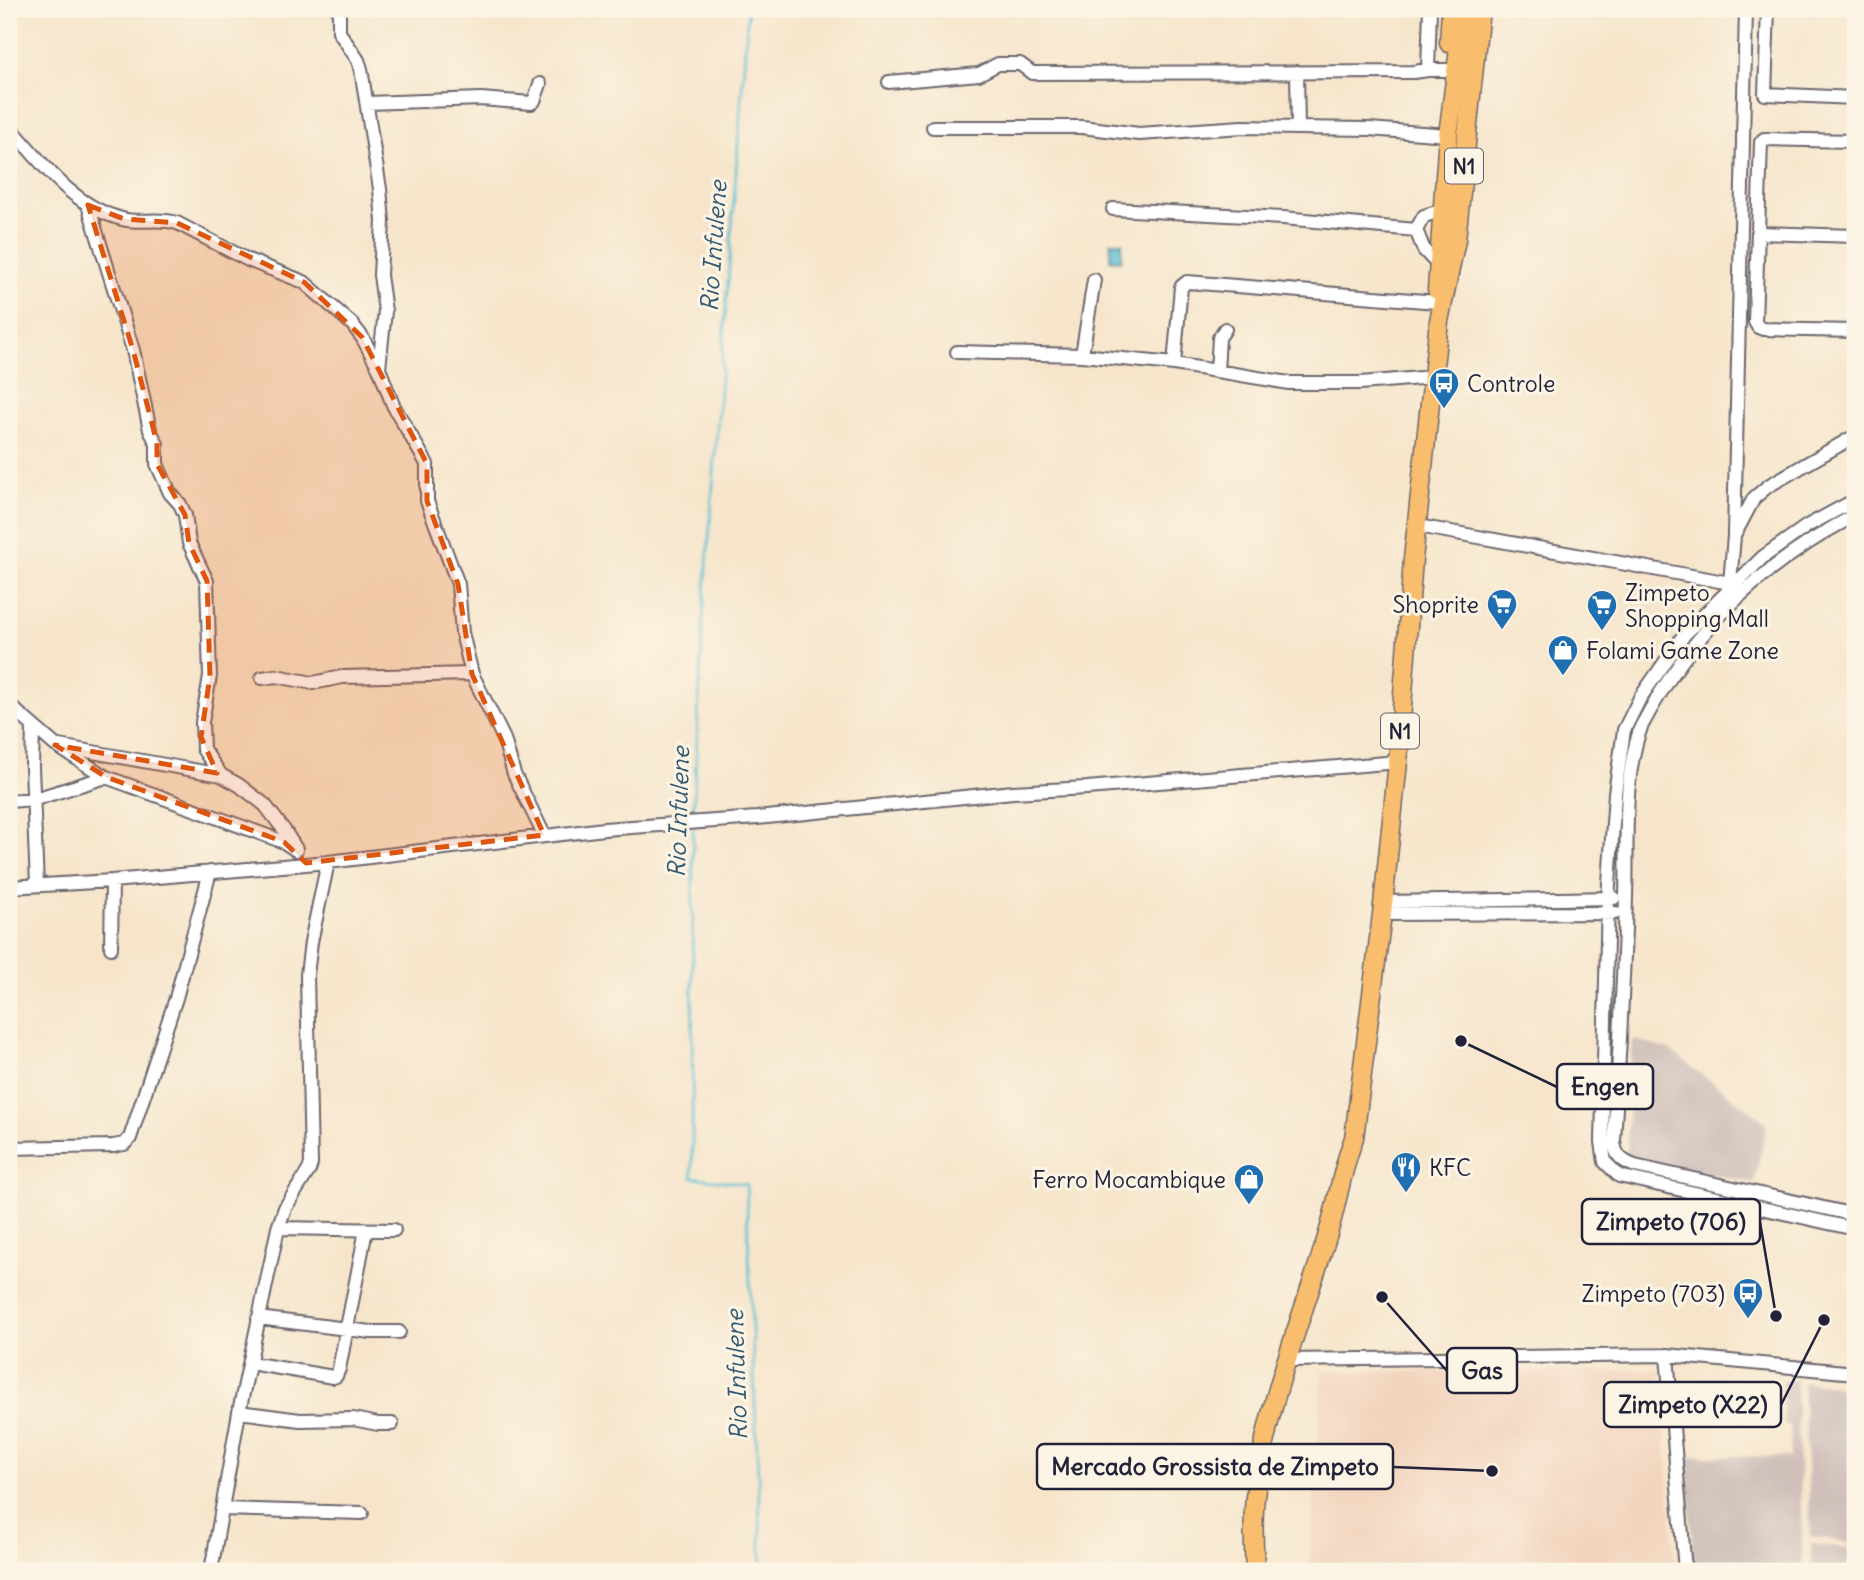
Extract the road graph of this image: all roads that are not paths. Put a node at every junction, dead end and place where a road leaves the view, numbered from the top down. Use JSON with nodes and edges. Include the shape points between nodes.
{"nodes":[{"id":1,"x":339,"y":9,"type":"edge"},
{"id":2,"x":1430,"y":9,"type":"edge"},
{"id":3,"x":1451,"y":9,"type":"edge"},
{"id":4,"x":1464,"y":9,"type":"edge"},
{"id":5,"x":1480,"y":9,"type":"edge"},
{"id":6,"x":1746,"y":9,"type":"edge"},
{"id":7,"x":1768,"y":9,"type":"edge"},
{"id":8,"x":1428,"y":69,"type":"junction"},
{"id":9,"x":1447,"y":70,"type":"junction"},
{"id":10,"x":1297,"y":72,"type":"junction"},
{"id":11,"x":889,"y":82,"type":"dead end"},
{"id":12,"x":540,"y":84,"type":"dead end"},
{"id":13,"x":1855,"y":98,"type":"edge"},
{"id":14,"x":367,"y":103,"type":"junction"},
{"id":15,"x":9,"y":125,"type":"edge"},
{"id":16,"x":933,"y":127,"type":"dead end"},
{"id":17,"x":1298,"y":128,"type":"junction"},
{"id":18,"x":1448,"y":133,"type":"junction"},
{"id":19,"x":1855,"y":141,"type":"edge"},
{"id":20,"x":88,"y":205,"type":"junction"},
{"id":21,"x":1113,"y":209,"type":"dead end"},
{"id":22,"x":1443,"y":210,"type":"junction"},
{"id":23,"x":1416,"y":230,"type":"junction"},
{"id":24,"x":1760,"y":233,"type":"junction"},
{"id":25,"x":1855,"y":236,"type":"edge"},
{"id":26,"x":1438,"y":265,"type":"junction"},
{"id":27,"x":1094,"y":280,"type":"dead end"},
{"id":28,"x":1437,"y":302,"type":"junction"},
{"id":29,"x":1438,"y":321,"type":"junction"},
{"id":30,"x":1224,"y":328,"type":"dead end"},
{"id":31,"x":1855,"y":331,"type":"edge"},
{"id":32,"x":957,"y":352,"type":"dead end"},
{"id":33,"x":1082,"y":355,"type":"junction"},
{"id":34,"x":1174,"y":364,"type":"junction"},
{"id":35,"x":379,"y":368,"type":"junction"},
{"id":36,"x":1217,"y":371,"type":"junction"},
{"id":37,"x":1433,"y":377,"type":"junction"},
{"id":38,"x":1855,"y":436,"type":"edge"},
{"id":39,"x":1855,"y":500,"type":"edge"},
{"id":40,"x":1855,"y":515,"type":"edge"},
{"id":41,"x":1418,"y":526,"type":"junction"},
{"id":42,"x":1734,"y":536,"type":"junction"},
{"id":43,"x":1732,"y":584,"type":"junction"},
{"id":44,"x":472,"y":674,"type":"junction"},
{"id":45,"x":262,"y":678,"type":"dead end"},
{"id":46,"x":9,"y":705,"type":"edge"},
{"id":47,"x":33,"y":727,"type":"junction"},
{"id":48,"x":55,"y":745,"type":"junction"},
{"id":49,"x":202,"y":749,"type":"junction"},
{"id":50,"x":1398,"y":762,"type":"junction"},
{"id":51,"x":188,"y":768,"type":"junction"},
{"id":52,"x":221,"y":775,"type":"junction"},
{"id":53,"x":106,"y":777,"type":"junction"},
{"id":54,"x":35,"y":799,"type":"junction"},
{"id":55,"x":9,"y":801,"type":"edge"},
{"id":56,"x":544,"y":835,"type":"junction"},
{"id":57,"x":296,"y":849,"type":"junction"},
{"id":58,"x":328,"y":862,"type":"junction"},
{"id":59,"x":306,"y":863,"type":"junction"},
{"id":60,"x":210,"y":872,"type":"junction"},
{"id":61,"x":112,"y":881,"type":"junction"},
{"id":62,"x":37,"y":885,"type":"junction"},
{"id":63,"x":9,"y":887,"type":"edge"},
{"id":64,"x":1626,"y":898,"type":"junction"},
{"id":65,"x":1608,"y":899,"type":"junction"},
{"id":66,"x":1383,"y":908,"type":"junction"},
{"id":67,"x":1608,"y":913,"type":"junction"},
{"id":68,"x":1625,"y":913,"type":"junction"},
{"id":69,"x":111,"y":948,"type":"dead end"},
{"id":70,"x":9,"y":1148,"type":"edge"},
{"id":71,"x":1855,"y":1215,"type":"edge"},
{"id":72,"x":278,"y":1228,"type":"junction"},
{"id":73,"x":1855,"y":1229,"type":"edge"},
{"id":74,"x":366,"y":1230,"type":"junction"},
{"id":75,"x":394,"y":1230,"type":"dead end"},
{"id":76,"x":258,"y":1318,"type":"junction"},
{"id":77,"x":345,"y":1330,"type":"junction"},
{"id":78,"x":399,"y":1332,"type":"dead end"},
{"id":79,"x":1667,"y":1355,"type":"junction"},
{"id":80,"x":1287,"y":1360,"type":"junction"},
{"id":81,"x":250,"y":1363,"type":"junction"},
{"id":82,"x":1855,"y":1373,"type":"edge"},
{"id":83,"x":239,"y":1412,"type":"junction"},
{"id":84,"x":392,"y":1424,"type":"dead end"},
{"id":85,"x":222,"y":1509,"type":"junction"},
{"id":86,"x":362,"y":1513,"type":"dead end"},
{"id":87,"x":211,"y":1571,"type":"edge"},
{"id":88,"x":1255,"y":1571,"type":"edge"},
{"id":89,"x":1685,"y":1571,"type":"edge"}],
"edges":[{"from":1,"to":14,"type":"street","via":[[339,32],[358,60]]},
{"from":2,"to":8,"type":"street"},
{"from":3,"to":9,"type":"highway"},
{"from":4,"to":18,"type":"highway","number":"N1"},
{"from":5,"to":29,"type":"highway","number":"N1","via":[[1456,240]]},
{"from":6,"to":42,"type":"street"},
{"from":7,"to":13,"type":"street","via":[[1765,93]]},
{"from":8,"to":9,"type":"street"},
{"from":8,"to":10,"type":"street"},
{"from":9,"to":18,"type":"highway"},
{"from":10,"to":11,"type":"street","via":[[1032,73],[1020,64],[998,64],[979,74]]},
{"from":10,"to":17,"type":"street"},
{"from":12,"to":14,"type":"street","via":[[531,103],[481,99]]},
{"from":14,"to":35,"type":"street","via":[[383,221],[380,275],[385,311]]},
{"from":15,"to":20,"type":"street","via":[[62,185]]},
{"from":16,"to":17,"type":"street","via":[[1082,127],[1139,134]]},
{"from":17,"to":18,"type":"street"},
{"from":18,"to":22,"type":"highway","number":"N1"},
{"from":19,"to":24,"type":"street","via":[[1762,140]]},
{"from":20,"to":35,"type":"street","via":[[124,219],[169,220],[303,282],[352,324]]},
{"from":20,"to":49,"type":"street","via":[[133,350],[157,444],[157,464],[185,515],[189,543],[208,587],[210,676]]},
{"from":21,"to":23,"type":"street"},
{"from":22,"to":23,"type":"street","via":[[1424,216]]},
{"from":22,"to":26,"type":"highway","number":"N1"},
{"from":23,"to":26,"type":"street","via":[[1424,250]]},
{"from":24,"to":25,"type":"street"},
{"from":24,"to":31,"type":"street","via":[[1758,327]]},
{"from":26,"to":28,"type":"highway","number":"N1"},
{"from":27,"to":33,"type":"street"},
{"from":28,"to":29,"type":"highway","number":"N1"},
{"from":28,"to":34,"type":"street","via":[[1187,282],[1181,287]]},
{"from":29,"to":37,"type":"highway","number":"N1"},
{"from":30,"to":36,"type":"street"},
{"from":32,"to":33,"type":"street"},
{"from":33,"to":34,"type":"street"},
{"from":34,"to":36,"type":"street"},
{"from":35,"to":44,"type":"street","via":[[393,405],[427,464],[427,501],[458,584]]},
{"from":36,"to":37,"type":"street","via":[[1289,383]]},
{"from":37,"to":41,"type":"highway","number":"N1"},
{"from":38,"to":42,"type":"street","via":[[1768,486],[1754,498]]},
{"from":39,"to":43,"type":"street","via":[[1807,526]]},
{"from":40,"to":64,"type":"street","via":[[1782,559],[1739,596],[1699,637],[1649,712],[1635,743],[1629,782]]},
{"from":41,"to":43,"type":"street"},
{"from":41,"to":50,"type":"highway","number":"N1"},
{"from":42,"to":43,"type":"street"},
{"from":43,"to":65,"type":"street","via":[[1668,657],[1624,730]]},
{"from":44,"to":45,"type":"street","via":[[342,677],[313,683]]},
{"from":44,"to":56,"type":"street"},
{"from":46,"to":47,"type":"street"},
{"from":47,"to":48,"type":"street"},
{"from":47,"to":54,"type":"street"},
{"from":48,"to":51,"type":"street"},
{"from":48,"to":53,"type":"street"},
{"from":49,"to":51,"type":"street"},
{"from":49,"to":52,"type":"street"},
{"from":50,"to":56,"type":"street"},
{"from":50,"to":66,"type":"highway","number":"N1"},
{"from":51,"to":52,"type":"street"},
{"from":52,"to":57,"type":"street","via":[[265,805]]},
{"from":53,"to":54,"type":"street"},
{"from":53,"to":57,"type":"street"},
{"from":54,"to":55,"type":"street"},
{"from":54,"to":62,"type":"street"},
{"from":56,"to":58,"type":"street"},
{"from":57,"to":59,"type":"street"},
{"from":58,"to":59,"type":"street"},
{"from":58,"to":72,"type":"street","via":[[307,975],[310,1164]]},
{"from":59,"to":60,"type":"street"},
{"from":60,"to":61,"type":"street"},
{"from":60,"to":70,"type":"street","via":[[131,1138],[113,1146]]},
{"from":61,"to":62,"type":"street"},
{"from":61,"to":69,"type":"street"},
{"from":62,"to":63,"type":"street"},
{"from":64,"to":65,"type":"street"},
{"from":64,"to":68,"type":"street"},
{"from":65,"to":66,"type":"street"},
{"from":65,"to":67,"type":"street"},
{"from":66,"to":67,"type":"street"},
{"from":66,"to":80,"type":"highway","number":"N1","via":[[1354,1138]]},
{"from":67,"to":68,"type":"street"},
{"from":67,"to":73,"type":"street","via":[[1602,1142],[1611,1171],[1630,1180]]},
{"from":68,"to":71,"type":"street","via":[[1614,1141],[1618,1157],[1635,1166]]},
{"from":72,"to":74,"type":"street"},
{"from":72,"to":76,"type":"street"},
{"from":74,"to":75,"type":"street"},
{"from":74,"to":77,"type":"street"},
{"from":76,"to":77,"type":"street"},
{"from":76,"to":81,"type":"street"},
{"from":77,"to":78,"type":"street"},
{"from":77,"to":81,"type":"street","via":[[339,1369],[333,1377]]},
{"from":79,"to":80,"type":"street"},
{"from":79,"to":82,"type":"street"},
{"from":79,"to":89,"type":"street"},
{"from":80,"to":88,"type":"highway","number":"N1","via":[[1257,1479]]},
{"from":81,"to":83,"type":"street"},
{"from":83,"to":84,"type":"street"},
{"from":83,"to":85,"type":"street"},
{"from":85,"to":86,"type":"street"},
{"from":85,"to":87,"type":"street"}]}
